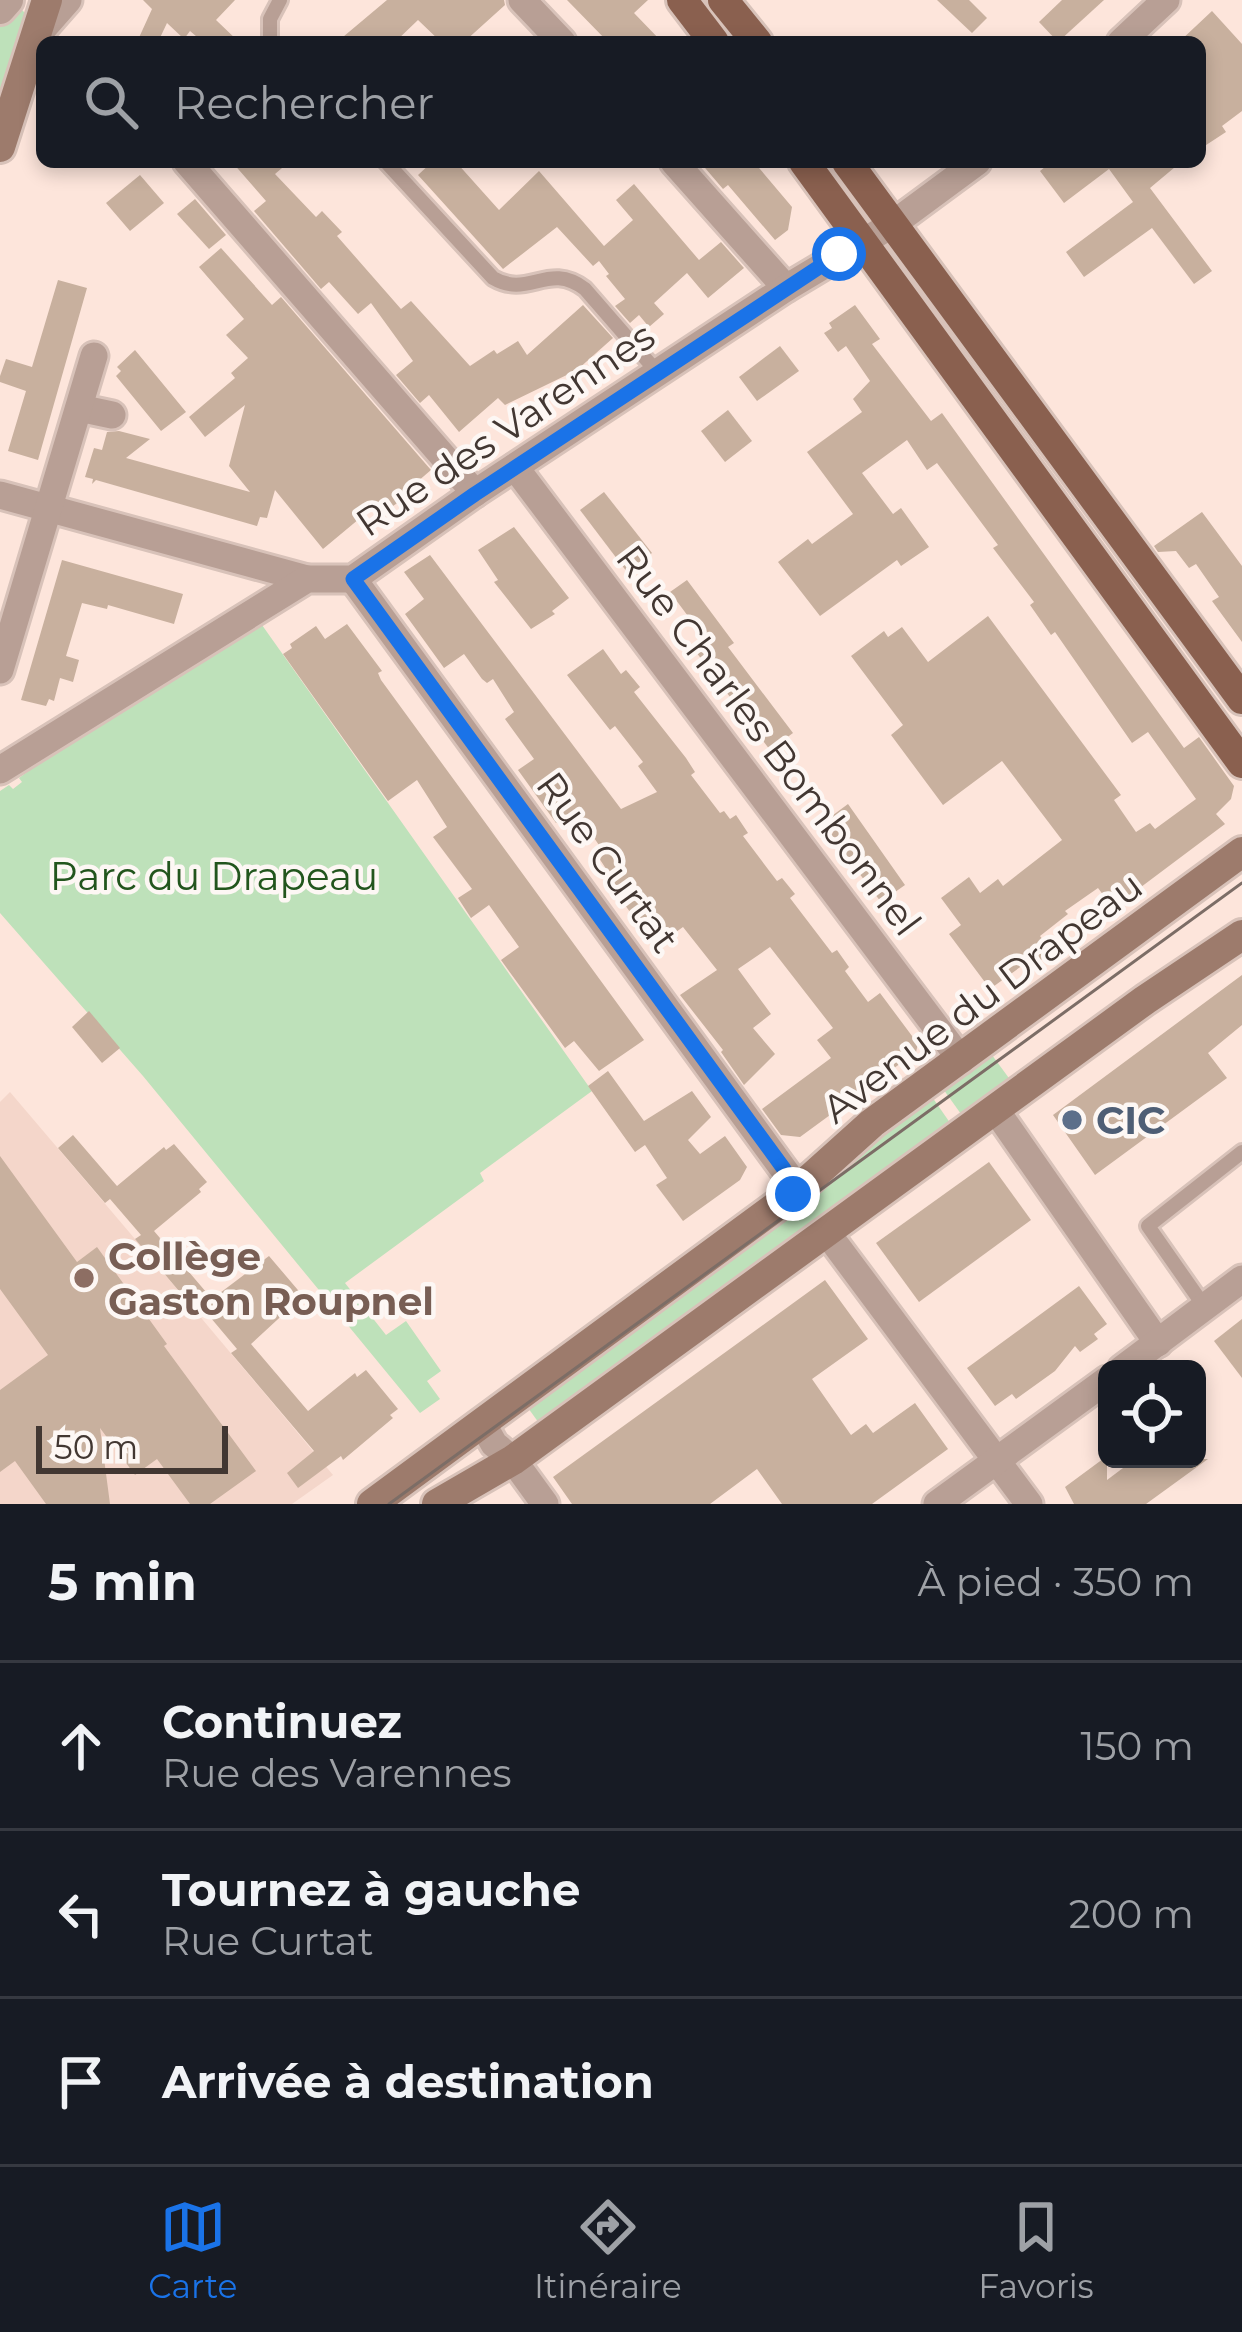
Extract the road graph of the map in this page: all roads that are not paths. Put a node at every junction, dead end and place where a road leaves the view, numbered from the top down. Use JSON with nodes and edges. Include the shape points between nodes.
{"nodes":[{"id":1,"x":8,"y":0,"type":"edge"},
{"id":2,"x":47,"y":0,"type":"edge"},
{"id":3,"x":68,"y":0,"type":"edge"},
{"id":4,"x":280,"y":0,"type":"edge"},
{"id":5,"x":522,"y":0,"type":"edge"},
{"id":6,"x":682,"y":0,"type":"edge"},
{"id":7,"x":723,"y":0,"type":"edge"},
{"id":8,"x":1151,"y":5,"type":"edge"},
{"id":9,"x":0,"y":9,"type":"edge"},
{"id":10,"x":39,"y":33,"type":"junction"},
{"id":11,"x":38,"y":36,"type":"edge"},
{"id":12,"x":270,"y":36,"type":"edge"},
{"id":13,"x":556,"y":36,"type":"edge"},
{"id":14,"x":709,"y":36,"type":"edge"},
{"id":15,"x":752,"y":36,"type":"edge"},
{"id":16,"x":1125,"y":36,"type":"edge"},
{"id":17,"x":36,"y":41,"type":"edge"},
{"id":18,"x":2,"y":134,"type":"edge"},
{"id":19,"x":192,"y":168,"type":"edge"},
{"id":20,"x":392,"y":168,"type":"edge"},
{"id":21,"x":679,"y":168,"type":"edge"},
{"id":22,"x":809,"y":168,"type":"edge"},
{"id":23,"x":851,"y":168,"type":"edge"},
{"id":24,"x":969,"y":168,"type":"edge"},
{"id":25,"x":893,"y":224,"type":"junction"},
{"id":26,"x":862,"y":239,"type":"junction"},
{"id":27,"x":786,"y":288,"type":"junction"},
{"id":28,"x":94,"y":356,"type":"dead end"},
{"id":29,"x":658,"y":373,"type":"junction"},
{"id":30,"x":79,"y":408,"type":"junction"},
{"id":31,"x":112,"y":416,"type":"dead end"},
{"id":32,"x":515,"y":467,"type":"junction"},
{"id":33,"x":475,"y":494,"type":"junction"},
{"id":34,"x":0,"y":495,"type":"edge"},
{"id":35,"x":50,"y":509,"type":"junction"},
{"id":36,"x":307,"y":579,"type":"junction"},
{"id":37,"x":353,"y":579,"type":"junction"},
{"id":38,"x":0,"y":670,"type":"edge"},
{"id":39,"x":1242,"y":699,"type":"edge"},
{"id":40,"x":1242,"y":763,"type":"edge"},
{"id":41,"x":0,"y":770,"type":"edge"},
{"id":42,"x":1242,"y":852,"type":"edge"},
{"id":43,"x":1242,"y":935,"type":"edge"},
{"id":44,"x":961,"y":1060,"type":"junction"},
{"id":45,"x":995,"y":1109,"type":"junction"},
{"id":46,"x":1242,"y":1152,"type":"edge"},
{"id":47,"x":793,"y":1194,"type":"junction"},
{"id":48,"x":827,"y":1233,"type":"junction"},
{"id":49,"x":1242,"y":1279,"type":"edge"},
{"id":50,"x":1204,"y":1306,"type":"junction"},
{"id":51,"x":1158,"y":1343,"type":"junction"},
{"id":52,"x":1134,"y":1360,"type":"edge"},
{"id":53,"x":1098,"y":1387,"type":"edge"},
{"id":54,"x":482,"y":1423,"type":"junction"},
{"id":55,"x":513,"y":1460,"type":"junction"},
{"id":56,"x":997,"y":1460,"type":"junction"},
{"id":57,"x":372,"y":1504,"type":"edge"},
{"id":58,"x":437,"y":1504,"type":"edge"},
{"id":59,"x":545,"y":1504,"type":"edge"},
{"id":60,"x":937,"y":1504,"type":"edge"},
{"id":61,"x":1029,"y":1504,"type":"edge"}],
"edges":[{"from":1,"to":9,"type":"street"},
{"from":2,"to":10,"type":"main road"},
{"from":3,"to":10,"type":"street"},
{"from":4,"to":12,"type":"lane"},
{"from":5,"to":13,"type":"street"},
{"from":6,"to":14,"type":"main road"},
{"from":7,"to":15,"type":"main road"},
{"from":8,"to":16,"type":"street"},
{"from":10,"to":11,"type":"main road"},
{"from":17,"to":18,"type":"main road"},
{"from":19,"to":33,"type":"street"},
{"from":20,"to":29,"type":"lane","via":[[494,278],[517,286],[553,276],[573,280]]},
{"from":21,"to":27,"type":"street"},
{"from":22,"to":26,"type":"main road"},
{"from":23,"to":25,"type":"main road"},
{"from":24,"to":25,"type":"street","name":"Rue des Varennes"},
{"from":25,"to":26,"type":"street","name":"Rue des Varennes"},
{"from":25,"to":39,"type":"main road"},
{"from":26,"to":27,"type":"street","name":"Rue des Varennes"},
{"from":26,"to":40,"type":"main road"},
{"from":27,"to":29,"type":"street","name":"Rue des Varennes"},
{"from":28,"to":30,"type":"street"},
{"from":29,"to":32,"type":"street","name":"Rue des Varennes"},
{"from":30,"to":31,"type":"street"},
{"from":30,"to":35,"type":"street"},
{"from":32,"to":33,"type":"street","name":"Rue des Varennes"},
{"from":32,"to":44,"type":"street","name":"Rue Charles Bombonnel"},
{"from":33,"to":37,"type":"street","name":"Rue des Varennes"},
{"from":34,"to":35,"type":"street","name":"Rue des Varennes"},
{"from":35,"to":36,"type":"street","name":"Rue des Varennes"},
{"from":35,"to":38,"type":"street"},
{"from":36,"to":37,"type":"street","name":"Rue des Varennes"},
{"from":36,"to":41,"type":"street"},
{"from":37,"to":47,"type":"street","name":"Rue Curtat","via":[[784,1169]]},
{"from":42,"to":44,"type":"main road","name":"Avenue du Drapeau"},
{"from":43,"to":45,"type":"main road"},
{"from":44,"to":47,"type":"main road","name":"Avenue du Drapeau","via":[[872,1123]]},
{"from":45,"to":48,"type":"main road"},
{"from":45,"to":51,"type":"street"},
{"from":46,"to":50,"type":"lane","via":[[1148,1226]]},
{"from":47,"to":54,"type":"main road","name":"Avenue du Drapeau"},
{"from":48,"to":55,"type":"main road"},
{"from":48,"to":56,"type":"street"},
{"from":49,"to":50,"type":"street"},
{"from":50,"to":51,"type":"street"},
{"from":51,"to":52,"type":"street"},
{"from":53,"to":56,"type":"street"},
{"from":54,"to":55,"type":"street"},
{"from":54,"to":57,"type":"main road","name":"Avenue du Drapeau"},
{"from":55,"to":58,"type":"main road"},
{"from":55,"to":59,"type":"street"},
{"from":56,"to":60,"type":"street"},
{"from":56,"to":61,"type":"street"}]}
